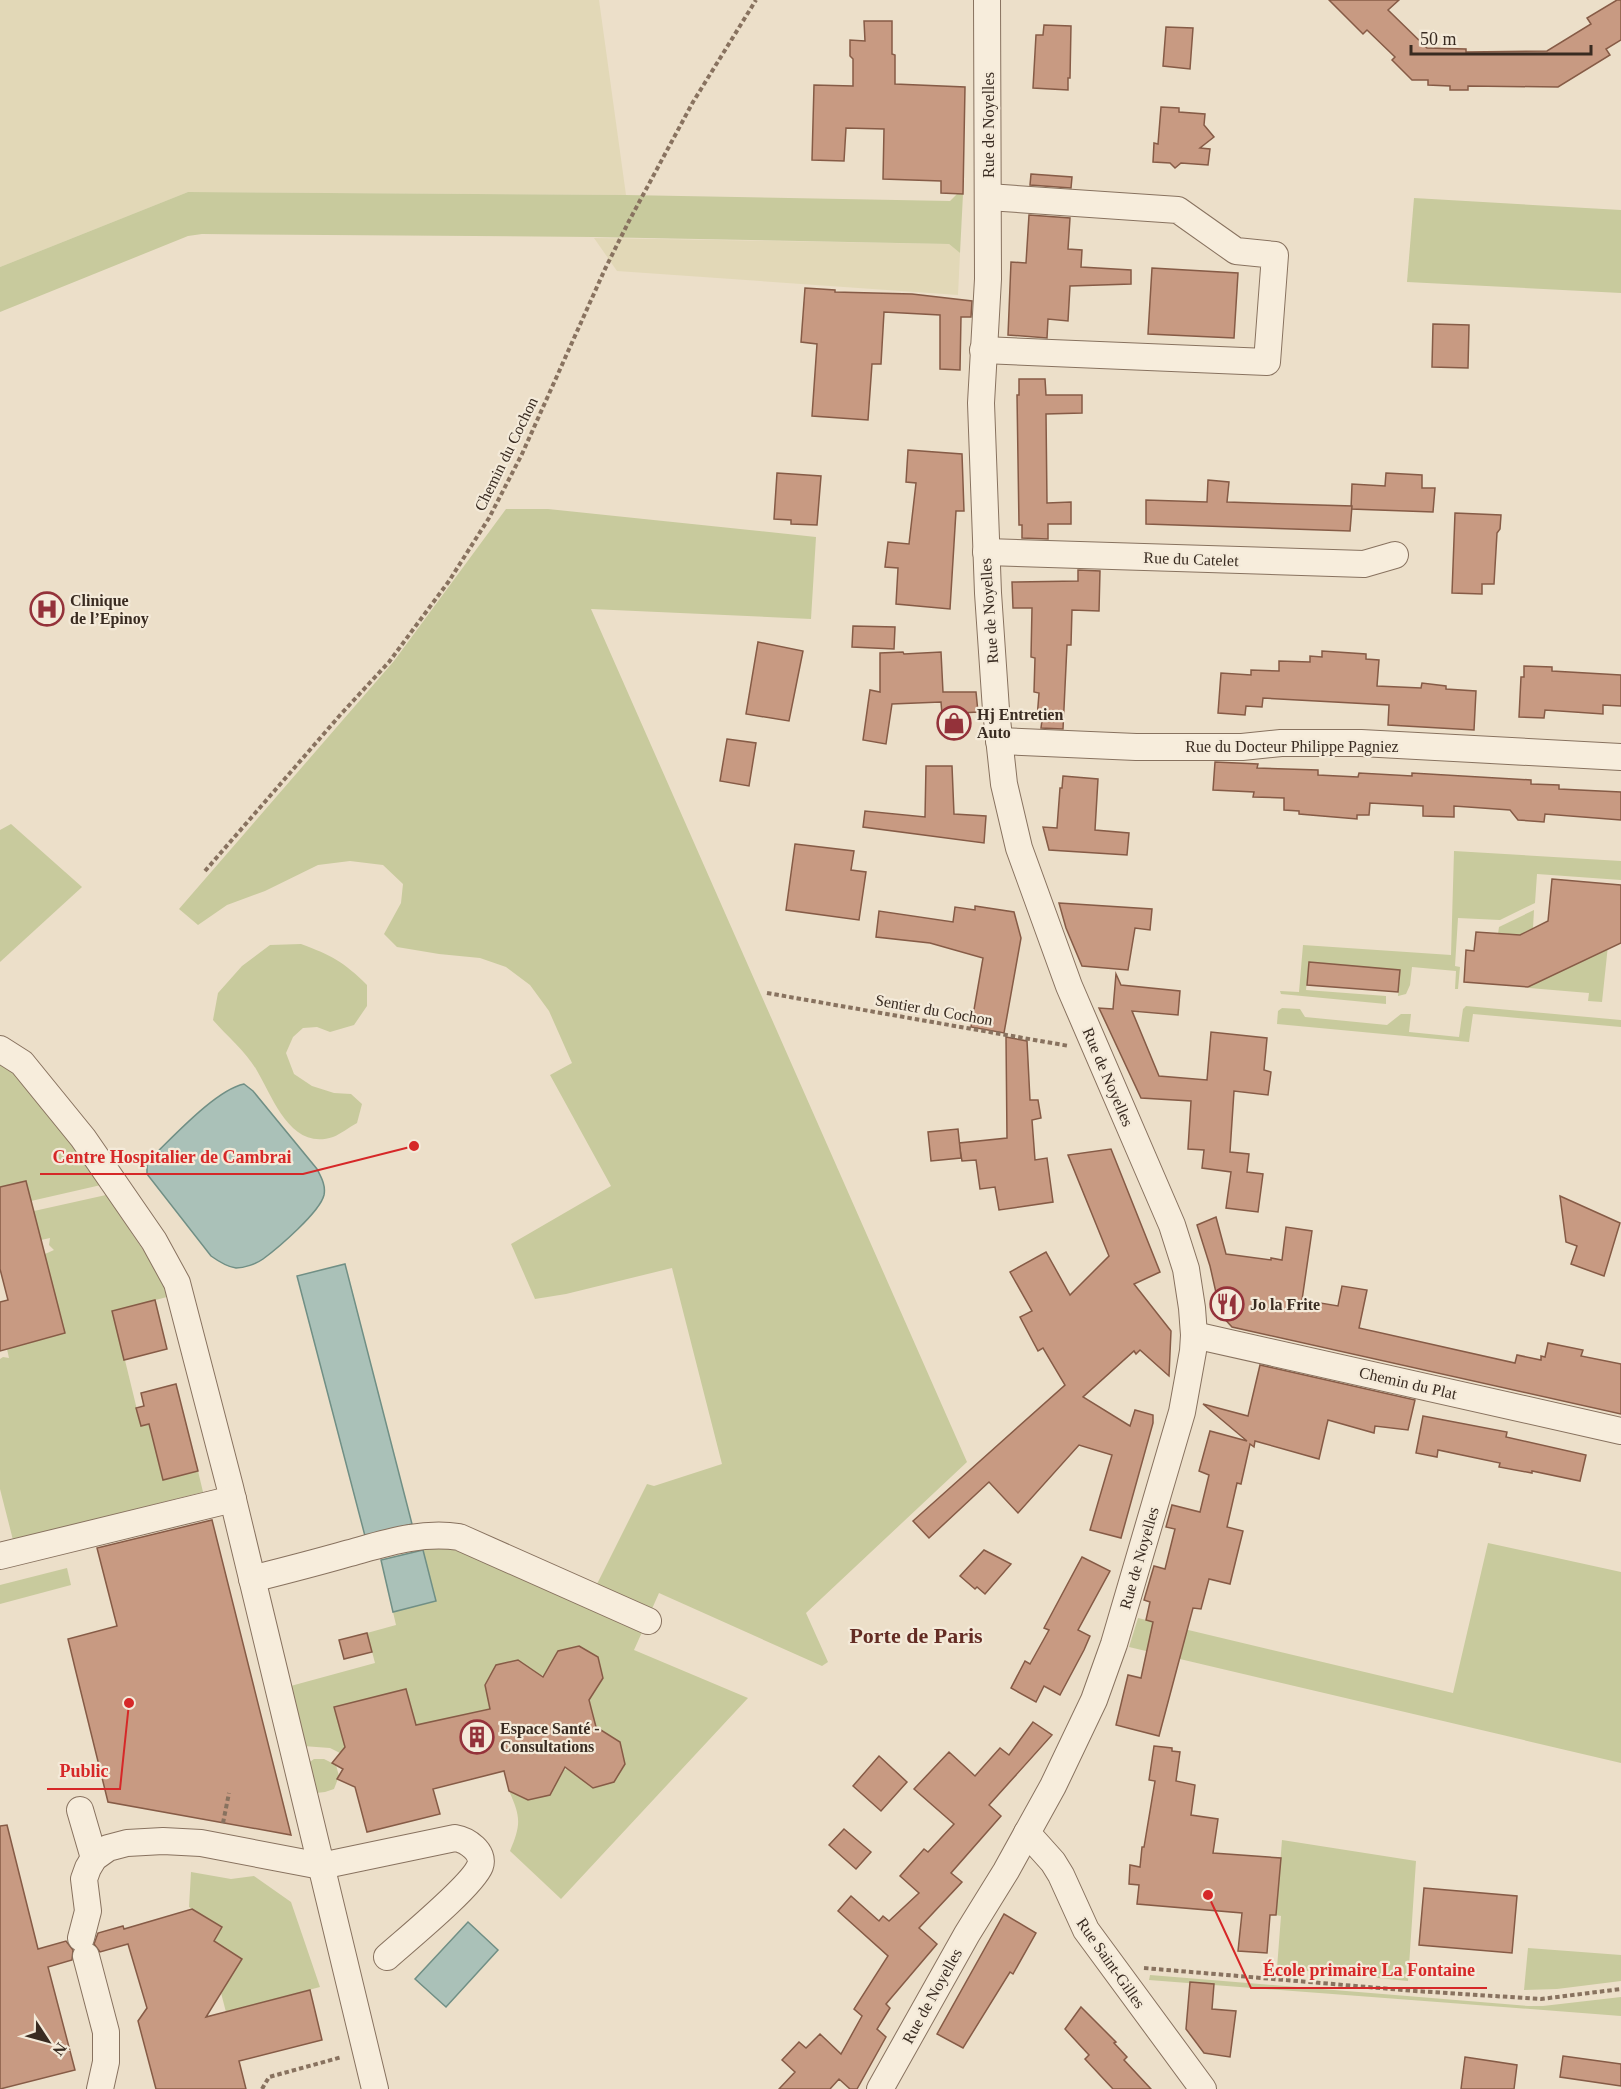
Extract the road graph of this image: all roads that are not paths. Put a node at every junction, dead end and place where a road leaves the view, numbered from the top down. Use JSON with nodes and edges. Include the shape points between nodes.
{"nodes":[{"id":1,"x":987,"y":0,"type":"edge"},
{"id":2,"x":988,"y":197,"type":"junction"},
{"id":3,"x":983,"y":350,"type":"junction"},
{"id":4,"x":986,"y":552,"type":"junction"},
{"id":5,"x":1395,"y":555,"type":"dead end"},
{"id":6,"x":999,"y":741,"type":"junction"},
{"id":7,"x":1621,"y":757,"type":"edge"},
{"id":8,"x":0,"y":1049,"type":"edge"},
{"id":9,"x":1194,"y":1335,"type":"junction"},
{"id":10,"x":1621,"y":1431,"type":"edge"},
{"id":11,"x":233,"y":1498,"type":"junction"},
{"id":12,"x":0,"y":1556,"type":"edge"},
{"id":13,"x":252,"y":1579,"type":"junction"},
{"id":14,"x":648,"y":1622,"type":"dead end"},
{"id":15,"x":80,"y":1810,"type":"dead end"},
{"id":16,"x":1027,"y":1833,"type":"junction"},
{"id":17,"x":94,"y":1858,"type":"junction"},
{"id":18,"x":321,"y":1866,"type":"junction"},
{"id":19,"x":387,"y":1958,"type":"dead end"},
{"id":20,"x":100,"y":2089,"type":"edge"},
{"id":21,"x":375,"y":2089,"type":"edge"},
{"id":22,"x":880,"y":2089,"type":"edge"},
{"id":23,"x":1203,"y":2089,"type":"edge"}],
"edges":[{"from":1,"to":2,"type":"street","name":"Rue de Noyelles"},
{"from":2,"to":3,"type":"street","name":"Rue de Noyelles"},
{"from":2,"to":3,"type":"street","via":[[1178,210],[1236,251],[1275,255],[1267,362]]},
{"from":3,"to":4,"type":"street","name":"Rue de Noyelles"},
{"from":4,"to":5,"type":"street","name":"Rue du Catelet","via":[[1364,564]]},
{"from":4,"to":6,"type":"street","name":"Rue de Noyelles"},
{"from":6,"to":7,"type":"street","name":"Rue du Docteur Philippe Pagniez","via":[[1136,747],[1361,743]]},
{"from":6,"to":9,"type":"street","name":"Rue de Noyelles","via":[[1018,848],[1069,986],[1172,1225],[1186,1269]]},
{"from":8,"to":11,"type":"street","via":[[22,1063],[75,1127],[172,1271],[183,1300]]},
{"from":9,"to":10,"type":"street","name":"Chemin du Plat"},
{"from":9,"to":16,"type":"street","name":"Rue de Noyelles","via":[[1186,1397],[1110,1655],[1082,1726]]},
{"from":11,"to":12,"type":"street"},
{"from":11,"to":13,"type":"street"},
{"from":13,"to":14,"type":"street","via":[[397,1541],[443,1535],[459,1538]]},
{"from":13,"to":18,"type":"street"},
{"from":15,"to":17,"type":"street"},
{"from":16,"to":22,"type":"street","name":"Rue de Noyelles"},
{"from":16,"to":23,"type":"street","name":"Rue Saint-Gilles","via":[[1053,1862],[1079,1917],[1111,1965]]},
{"from":17,"to":18,"type":"street","via":[[108,1848],[127,1843],[180,1841]]},
{"from":17,"to":20,"type":"street","via":[[84,1879],[88,1911],[84,1947],[105,2032],[106,2062]]},
{"from":18,"to":19,"type":"street","via":[[455,1838],[474,1848],[481,1863],[471,1880]]},
{"from":18,"to":21,"type":"street"}]}
